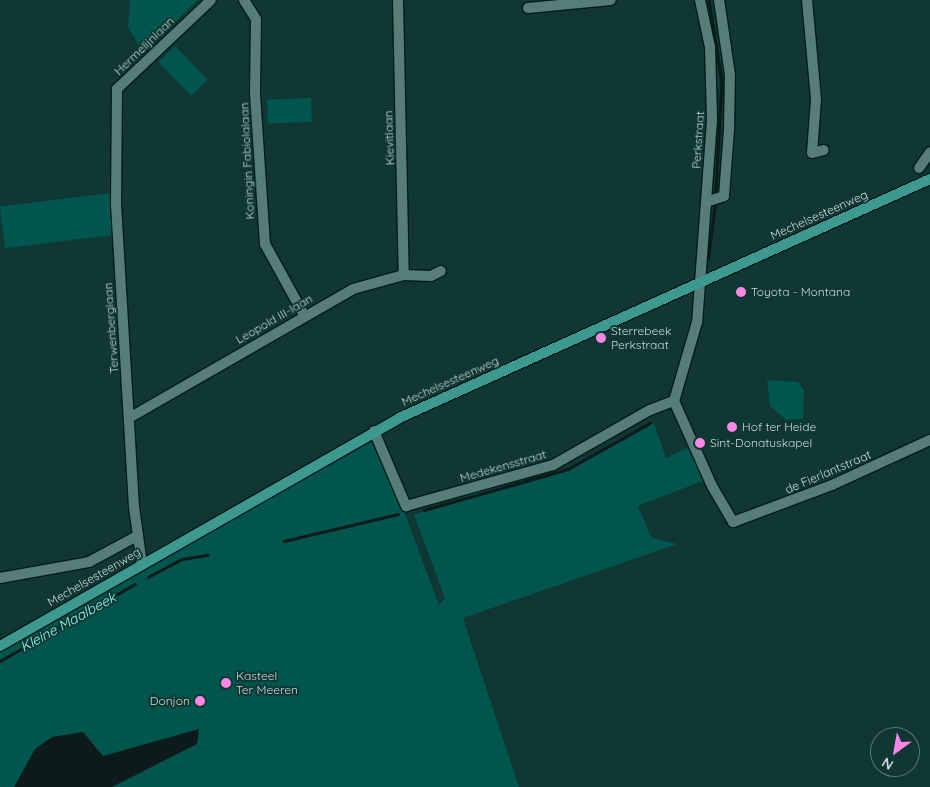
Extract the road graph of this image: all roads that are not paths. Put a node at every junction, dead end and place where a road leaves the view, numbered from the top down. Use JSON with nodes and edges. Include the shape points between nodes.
{"nodes":[{"id":1,"x":211,"y":0,"type":"edge"},
{"id":2,"x":244,"y":0,"type":"edge"},
{"id":3,"x":398,"y":0,"type":"edge"},
{"id":4,"x":611,"y":0,"type":"edge"},
{"id":5,"x":700,"y":0,"type":"edge"},
{"id":6,"x":719,"y":0,"type":"edge"},
{"id":7,"x":807,"y":0,"type":"edge"},
{"id":8,"x":542,"y":3,"type":"edge"},
{"id":9,"x":528,"y":8,"type":"dead end"},
{"id":10,"x":117,"y":89,"type":"joint"},
{"id":11,"x":824,"y":150,"type":"dead end"},
{"id":12,"x":930,"y":152,"type":"edge"},
{"id":13,"x":919,"y":168,"type":"dead end"},
{"id":14,"x":930,"y":179,"type":"edge"},
{"id":15,"x":930,"y":188,"type":"edge"},
{"id":16,"x":904,"y":191,"type":"junction"},
{"id":17,"x":706,"y":202,"type":"junction"},
{"id":18,"x":441,"y":271,"type":"dead end"},
{"id":19,"x":404,"y":276,"type":"junction"},
{"id":20,"x":700,"y":282,"type":"junction"},
{"id":21,"x":304,"y":315,"type":"junction"},
{"id":22,"x":674,"y":400,"type":"junction"},
{"id":23,"x":129,"y":418,"type":"junction"},
{"id":24,"x":374,"y":430,"type":"junction"},
{"id":25,"x":930,"y":440,"type":"edge"},
{"id":26,"x":137,"y":536,"type":"junction"},
{"id":27,"x":142,"y":564,"type":"junction"},
{"id":28,"x":0,"y":578,"type":"edge"},
{"id":29,"x":0,"y":646,"type":"edge"}],
"edges":[{"from":1,"to":10,"type":"street","name":"Hermelijnlaan"},
{"from":2,"to":21,"type":"street","name":"Koningin Fabiolalaan","via":[[256,19],[256,94],[265,244]]},
{"from":3,"to":19,"type":"street","name":"Kievitlaan"},
{"from":4,"to":8,"type":"street"},
{"from":5,"to":17,"type":"street","name":"Perkstraat","via":[[709,39],[713,83]]},
{"from":6,"to":17,"type":"street","via":[[729,65],[729,130],[724,196]]},
{"from":7,"to":11,"type":"street","via":[[816,99],[812,153]]},
{"from":8,"to":9,"type":"street"},
{"from":10,"to":23,"type":"street","name":"Terwenberglaan","via":[[116,204]]},
{"from":12,"to":13,"type":"street"},
{"from":14,"to":16,"type":"main road","name":"Mechelsesteenweg"},
{"from":15,"to":16,"type":"main road"},
{"from":16,"to":20,"type":"main road","name":"Mechelsesteenweg"},
{"from":17,"to":20,"type":"street","name":"Perkstraat"},
{"from":18,"to":19,"type":"street","name":"Leopold III-laan","via":[[431,276]]},
{"from":19,"to":21,"type":"street","name":"Leopold III-laan","via":[[353,289]]},
{"from":20,"to":22,"type":"street","name":"Perkstraat","via":[[697,322]]},
{"from":20,"to":24,"type":"main road","name":"Mechelsesteenweg"},
{"from":21,"to":23,"type":"street","name":"Leopold III-laan"},
{"from":22,"to":24,"type":"street","name":"Medekensstraat","via":[[655,407],[553,465],[406,506]]},
{"from":22,"to":25,"type":"street","name":"de Fierlantstraat","via":[[712,486],[733,522],[832,485]]},
{"from":23,"to":26,"type":"street","name":"Terwenberglaan"},
{"from":24,"to":27,"type":"main road","name":"Mechelsesteenweg"},
{"from":26,"to":27,"type":"street","name":"Terwenberglaan"},
{"from":26,"to":28,"type":"street","via":[[89,562]]},
{"from":27,"to":29,"type":"main road","name":"Mechelsesteenweg"}]}
